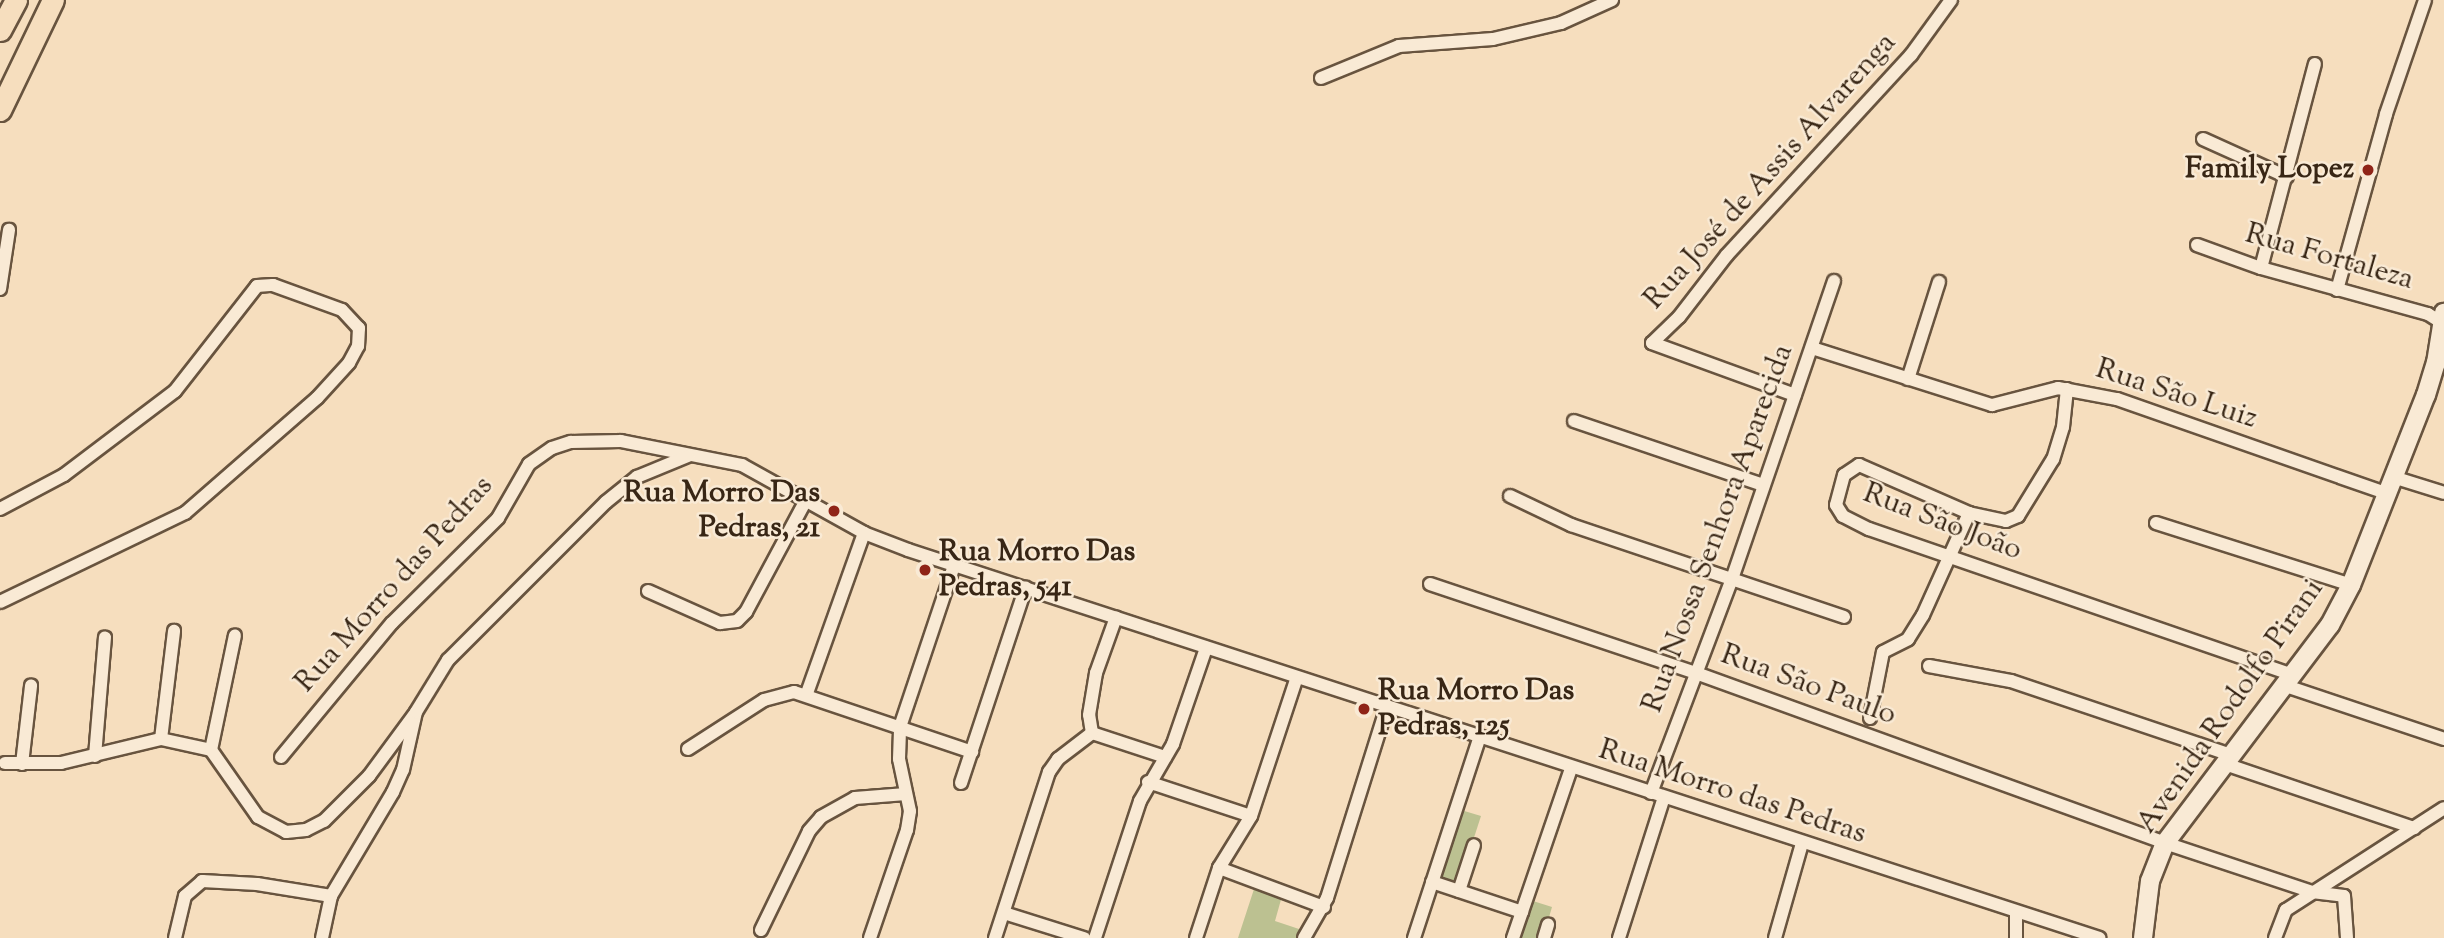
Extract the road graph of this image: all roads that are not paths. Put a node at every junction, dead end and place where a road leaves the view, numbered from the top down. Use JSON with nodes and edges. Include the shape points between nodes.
{"nodes":[{"id":1,"x":16,"y":0,"type":"edge"},
{"id":2,"x":53,"y":0,"type":"edge"},
{"id":3,"x":1612,"y":0,"type":"edge"},
{"id":4,"x":1951,"y":0,"type":"edge"},
{"id":5,"x":2425,"y":0,"type":"edge"},
{"id":6,"x":0,"y":30,"type":"edge"},
{"id":7,"x":2315,"y":64,"type":"dead end"},
{"id":8,"x":1321,"y":78,"type":"dead end"},
{"id":9,"x":0,"y":110,"type":"edge"},
{"id":10,"x":2203,"y":139,"type":"dead end"},
{"id":11,"x":2287,"y":177,"type":"junction"},
{"id":12,"x":9,"y":230,"type":"dead end"},
{"id":13,"x":2197,"y":246,"type":"dead end"},
{"id":14,"x":2261,"y":268,"type":"junction"},
{"id":15,"x":1834,"y":281,"type":"dead end"},
{"id":16,"x":1939,"y":282,"type":"dead end"},
{"id":17,"x":0,"y":289,"type":"edge"},
{"id":18,"x":2337,"y":290,"type":"junction"},
{"id":19,"x":2443,"y":320,"type":"edge"},
{"id":20,"x":1812,"y":348,"type":"junction"},
{"id":21,"x":1908,"y":379,"type":"junction"},
{"id":22,"x":2067,"y":389,"type":"junction"},
{"id":23,"x":1795,"y":396,"type":"junction"},
{"id":24,"x":1574,"y":421,"type":"dead end"},
{"id":25,"x":689,"y":456,"type":"junction"},
{"id":26,"x":1763,"y":485,"type":"junction"},
{"id":27,"x":2390,"y":485,"type":"junction"},
{"id":28,"x":2444,"y":493,"type":"edge"},
{"id":29,"x":1510,"y":495,"type":"dead end"},
{"id":30,"x":806,"y":500,"type":"junction"},
{"id":31,"x":0,"y":509,"type":"edge"},
{"id":32,"x":1969,"y":513,"type":"junction"},
{"id":33,"x":2156,"y":523,"type":"dead end"},
{"id":34,"x":864,"y":534,"type":"junction"},
{"id":35,"x":1951,"y":557,"type":"junction"},
{"id":36,"x":954,"y":566,"type":"junction"},
{"id":37,"x":1732,"y":579,"type":"junction"},
{"id":38,"x":1430,"y":584,"type":"dead end"},
{"id":39,"x":2351,"y":585,"type":"junction"},
{"id":40,"x":1026,"y":586,"type":"junction"},
{"id":41,"x":648,"y":591,"type":"dead end"},
{"id":42,"x":0,"y":602,"type":"edge"},
{"id":43,"x":1116,"y":617,"type":"junction"},
{"id":44,"x":1844,"y":617,"type":"dead end"},
{"id":45,"x":174,"y":631,"type":"dead end"},
{"id":46,"x":235,"y":635,"type":"dead end"},
{"id":47,"x":106,"y":637,"type":"dead end"},
{"id":48,"x":1206,"y":648,"type":"junction"},
{"id":49,"x":1929,"y":666,"type":"dead end"},
{"id":50,"x":1696,"y":673,"type":"junction"},
{"id":51,"x":1297,"y":677,"type":"junction"},
{"id":52,"x":2290,"y":680,"type":"junction"},
{"id":53,"x":30,"y":686,"type":"dead end"},
{"id":54,"x":807,"y":693,"type":"junction"},
{"id":55,"x":1387,"y":708,"type":"junction"},
{"id":56,"x":416,"y":712,"type":"junction"},
{"id":57,"x":1870,"y":718,"type":"dead end"},
{"id":58,"x":900,"y":727,"type":"junction"},
{"id":59,"x":1091,"y":733,"type":"junction"},
{"id":60,"x":161,"y":738,"type":"junction"},
{"id":61,"x":2444,"y":738,"type":"edge"},
{"id":62,"x":1479,"y":739,"type":"junction"},
{"id":63,"x":688,"y":749,"type":"dead end"},
{"id":64,"x":211,"y":750,"type":"junction"},
{"id":65,"x":972,"y":752,"type":"junction"},
{"id":66,"x":95,"y":755,"type":"junction"},
{"id":67,"x":281,"y":757,"type":"dead end"},
{"id":68,"x":1165,"y":757,"type":"junction"},
{"id":69,"x":2228,"y":759,"type":"junction"},
{"id":70,"x":5,"y":763,"type":"dead end"},
{"id":71,"x":22,"y":765,"type":"junction"},
{"id":72,"x":1572,"y":769,"type":"junction"},
{"id":73,"x":1148,"y":782,"type":"junction"},
{"id":74,"x":961,"y":783,"type":"dead end"},
{"id":75,"x":906,"y":794,"type":"junction"},
{"id":76,"x":1657,"y":795,"type":"junction"},
{"id":77,"x":2444,"y":808,"type":"edge"},
{"id":78,"x":1251,"y":816,"type":"junction"},
{"id":79,"x":2414,"y":828,"type":"junction"},
{"id":80,"x":1802,"y":843,"type":"junction"},
{"id":81,"x":2165,"y":843,"type":"junction"},
{"id":82,"x":1474,"y":845,"type":"dead end"},
{"id":83,"x":1219,"y":868,"type":"junction"},
{"id":84,"x":1432,"y":882,"type":"junction"},
{"id":85,"x":1460,"y":891,"type":"junction"},
{"id":86,"x":2312,"y":892,"type":"junction"},
{"id":87,"x":331,"y":897,"type":"junction"},
{"id":88,"x":1324,"y":907,"type":"junction"},
{"id":89,"x":1522,"y":912,"type":"junction"},
{"id":90,"x":2016,"y":912,"type":"junction"},
{"id":91,"x":1004,"y":913,"type":"junction"},
{"id":92,"x":1548,"y":925,"type":"dead end"},
{"id":93,"x":761,"y":930,"type":"dead end"},
{"id":94,"x":175,"y":938,"type":"edge"},
{"id":95,"x":322,"y":938,"type":"edge"},
{"id":96,"x":870,"y":938,"type":"edge"},
{"id":97,"x":995,"y":938,"type":"edge"},
{"id":98,"x":1084,"y":938,"type":"edge"},
{"id":99,"x":1095,"y":938,"type":"edge"},
{"id":100,"x":1196,"y":938,"type":"edge"},
{"id":101,"x":1304,"y":938,"type":"edge"},
{"id":102,"x":1413,"y":938,"type":"edge"},
{"id":103,"x":1513,"y":938,"type":"edge"},
{"id":104,"x":1544,"y":938,"type":"edge"},
{"id":105,"x":1619,"y":938,"type":"edge"},
{"id":106,"x":1775,"y":938,"type":"edge"},
{"id":107,"x":2016,"y":938,"type":"edge"},
{"id":108,"x":2099,"y":938,"type":"edge"},
{"id":109,"x":2143,"y":938,"type":"edge"},
{"id":110,"x":2275,"y":938,"type":"edge"},
{"id":111,"x":2347,"y":938,"type":"edge"}],
"edges":[{"from":1,"to":6,"type":"highway"},
{"from":2,"to":9,"type":"highway"},
{"from":3,"to":8,"type":"street","via":[[1561,23],[1493,39],[1399,46]]},
{"from":4,"to":23,"type":"street","name":"Rua José de Assis Alvarenga","via":[[1912,55],[1652,343]]},
{"from":5,"to":18,"type":"street","via":[[2386,114]]},
{"from":7,"to":11,"type":"street"},
{"from":10,"to":11,"type":"street"},
{"from":11,"to":14,"type":"street"},
{"from":12,"to":17,"type":"street"},
{"from":13,"to":14,"type":"street","name":"Rua Fortaleza"},
{"from":14,"to":18,"type":"street","name":"Rua Fortaleza"},
{"from":15,"to":20,"type":"street","name":"Rua Nossa Senhora Aparecida"},
{"from":16,"to":21,"type":"street"},
{"from":18,"to":19,"type":"street","name":"Rua Fortaleza"},
{"from":19,"to":27,"type":"main road","name":"Avenida Rodolfo Pirani","via":[[2437,363]]},
{"from":20,"to":21,"type":"street","name":"Rua São Luiz"},
{"from":20,"to":23,"type":"street","name":"Rua Nossa Senhora Aparecida"},
{"from":21,"to":22,"type":"street","name":"Rua São Luiz","via":[[1998,406],[2041,390]]},
{"from":22,"to":27,"type":"street","name":"Rua São Luiz","via":[[2138,405]]},
{"from":22,"to":32,"type":"street","name":"Rua São João","via":[[2063,427],[2053,459],[2018,516],[2006,521]]},
{"from":23,"to":26,"type":"street","name":"Rua Nossa Senhora Aparecida"},
{"from":24,"to":26,"type":"street"},
{"from":25,"to":30,"type":"street","name":"Rua Morro das Pedras","via":[[742,465]]},
{"from":25,"to":56,"type":"street","via":[[637,477],[606,502],[449,660]]},
{"from":25,"to":67,"type":"street","name":"Rua Morro das Pedras","via":[[653,446],[593,439],[541,455],[529,464],[498,518],[392,623]]},
{"from":26,"to":37,"type":"street","name":"Rua Nossa Senhora Aparecida"},
{"from":27,"to":28,"type":"street","name":"Rua São Luiz"},
{"from":27,"to":39,"type":"main road","name":"Avenida Rodolfo Pirani"},
{"from":29,"to":37,"type":"street","via":[[1572,525]]},
{"from":30,"to":34,"type":"street","name":"Rua Morro das Pedras"},
{"from":30,"to":41,"type":"street","via":[[737,621],[720,623]]},
{"from":31,"to":42,"type":"street","via":[[64,475],[175,391],[257,286],[273,285],[342,310],[359,328],[358,346],[349,363],[185,513]]},
{"from":32,"to":35,"type":"street"},
{"from":32,"to":35,"type":"street","name":"Rua São João","via":[[1859,464],[1844,475],[1836,505],[1843,516]]},
{"from":33,"to":39,"type":"street"},
{"from":34,"to":36,"type":"street","name":"Rua Morro das Pedras"},
{"from":34,"to":54,"type":"street"},
{"from":35,"to":52,"type":"street","name":"Rua São João"},
{"from":35,"to":57,"type":"street","via":[[1908,639],[1883,652]]},
{"from":36,"to":40,"type":"street","name":"Rua Morro das Pedras"},
{"from":36,"to":58,"type":"street"},
{"from":37,"to":44,"type":"street"},
{"from":37,"to":50,"type":"street","name":"Rua Nossa Senhora Aparecida"},
{"from":38,"to":50,"type":"street","name":"Rua São Paulo"},
{"from":39,"to":52,"type":"main road","name":"Avenida Rodolfo Pirani","via":[[2330,625]]},
{"from":40,"to":43,"type":"street","name":"Rua Morro das Pedras"},
{"from":40,"to":65,"type":"street"},
{"from":43,"to":48,"type":"street","name":"Rua Morro das Pedras"},
{"from":43,"to":59,"type":"street","via":[[1096,673]]},
{"from":45,"to":60,"type":"street"},
{"from":46,"to":64,"type":"street"},
{"from":47,"to":66,"type":"street"},
{"from":48,"to":51,"type":"street","name":"Rua Morro das Pedras"},
{"from":48,"to":68,"type":"street"},
{"from":49,"to":69,"type":"street","via":[[2011,681]]},
{"from":50,"to":76,"type":"street","name":"Rua Nossa Senhora Aparecida"},
{"from":50,"to":81,"type":"street","name":"Rua São Paulo"},
{"from":51,"to":55,"type":"street","name":"Rua Morro das Pedras"},
{"from":51,"to":78,"type":"street"},
{"from":52,"to":61,"type":"street","name":"Rua São João"},
{"from":52,"to":69,"type":"main road","name":"Avenida Rodolfo Pirani"},
{"from":53,"to":71,"type":"street"},
{"from":54,"to":58,"type":"street"},
{"from":54,"to":63,"type":"street","via":[[771,697]]},
{"from":55,"to":62,"type":"street","name":"Rua Morro das Pedras"},
{"from":55,"to":88,"type":"street"},
{"from":56,"to":64,"type":"street","via":[[369,776],[324,821],[306,830],[286,832],[258,817]]},
{"from":56,"to":87,"type":"street","via":[[393,792]]},
{"from":58,"to":65,"type":"street"},
{"from":58,"to":75,"type":"street","via":[[899,759]]},
{"from":59,"to":68,"type":"street"},
{"from":59,"to":91,"type":"street","via":[[1049,772]]},
{"from":60,"to":64,"type":"street"},
{"from":60,"to":66,"type":"street"},
{"from":62,"to":72,"type":"street","name":"Rua Morro das Pedras"},
{"from":62,"to":84,"type":"street"},
{"from":65,"to":74,"type":"street"},
{"from":66,"to":71,"type":"street"},
{"from":68,"to":73,"type":"street"},
{"from":69,"to":79,"type":"street"},
{"from":69,"to":81,"type":"main road","name":"Avenida Rodolfo Pirani"},
{"from":70,"to":71,"type":"street"},
{"from":72,"to":76,"type":"street","name":"Rua Morro das Pedras"},
{"from":72,"to":89,"type":"street"},
{"from":73,"to":78,"type":"street"},
{"from":73,"to":99,"type":"street"},
{"from":75,"to":93,"type":"street","via":[[855,797],[821,817],[809,831]]},
{"from":75,"to":96,"type":"street","via":[[907,830]]},
{"from":76,"to":80,"type":"street","name":"Rua Morro das Pedras"},
{"from":76,"to":105,"type":"street","name":"Rua Nossa Senhora Aparecida"},
{"from":77,"to":79,"type":"street"},
{"from":78,"to":83,"type":"street"},
{"from":79,"to":86,"type":"street"},
{"from":80,"to":90,"type":"street","name":"Rua Morro das Pedras"},
{"from":80,"to":106,"type":"street"},
{"from":81,"to":86,"type":"street","name":"Rua São Paulo"},
{"from":81,"to":109,"type":"main road","name":"Avenida Rodolfo Pirani","via":[[2150,881]]},
{"from":82,"to":85,"type":"street"},
{"from":83,"to":88,"type":"street"},
{"from":83,"to":100,"type":"street"},
{"from":84,"to":85,"type":"street"},
{"from":84,"to":102,"type":"street"},
{"from":85,"to":89,"type":"street"},
{"from":86,"to":110,"type":"street","via":[[2282,915]]},
{"from":86,"to":111,"type":"street","name":"Rua São Paulo","via":[[2343,897]]},
{"from":87,"to":94,"type":"street","via":[[257,884],[202,881],[185,896]]},
{"from":87,"to":95,"type":"street"},
{"from":88,"to":101,"type":"street"},
{"from":89,"to":103,"type":"street"},
{"from":90,"to":107,"type":"street"},
{"from":90,"to":108,"type":"street","name":"Rua Morro das Pedras"},
{"from":91,"to":97,"type":"street"},
{"from":91,"to":98,"type":"street"},
{"from":92,"to":104,"type":"street"}]}
